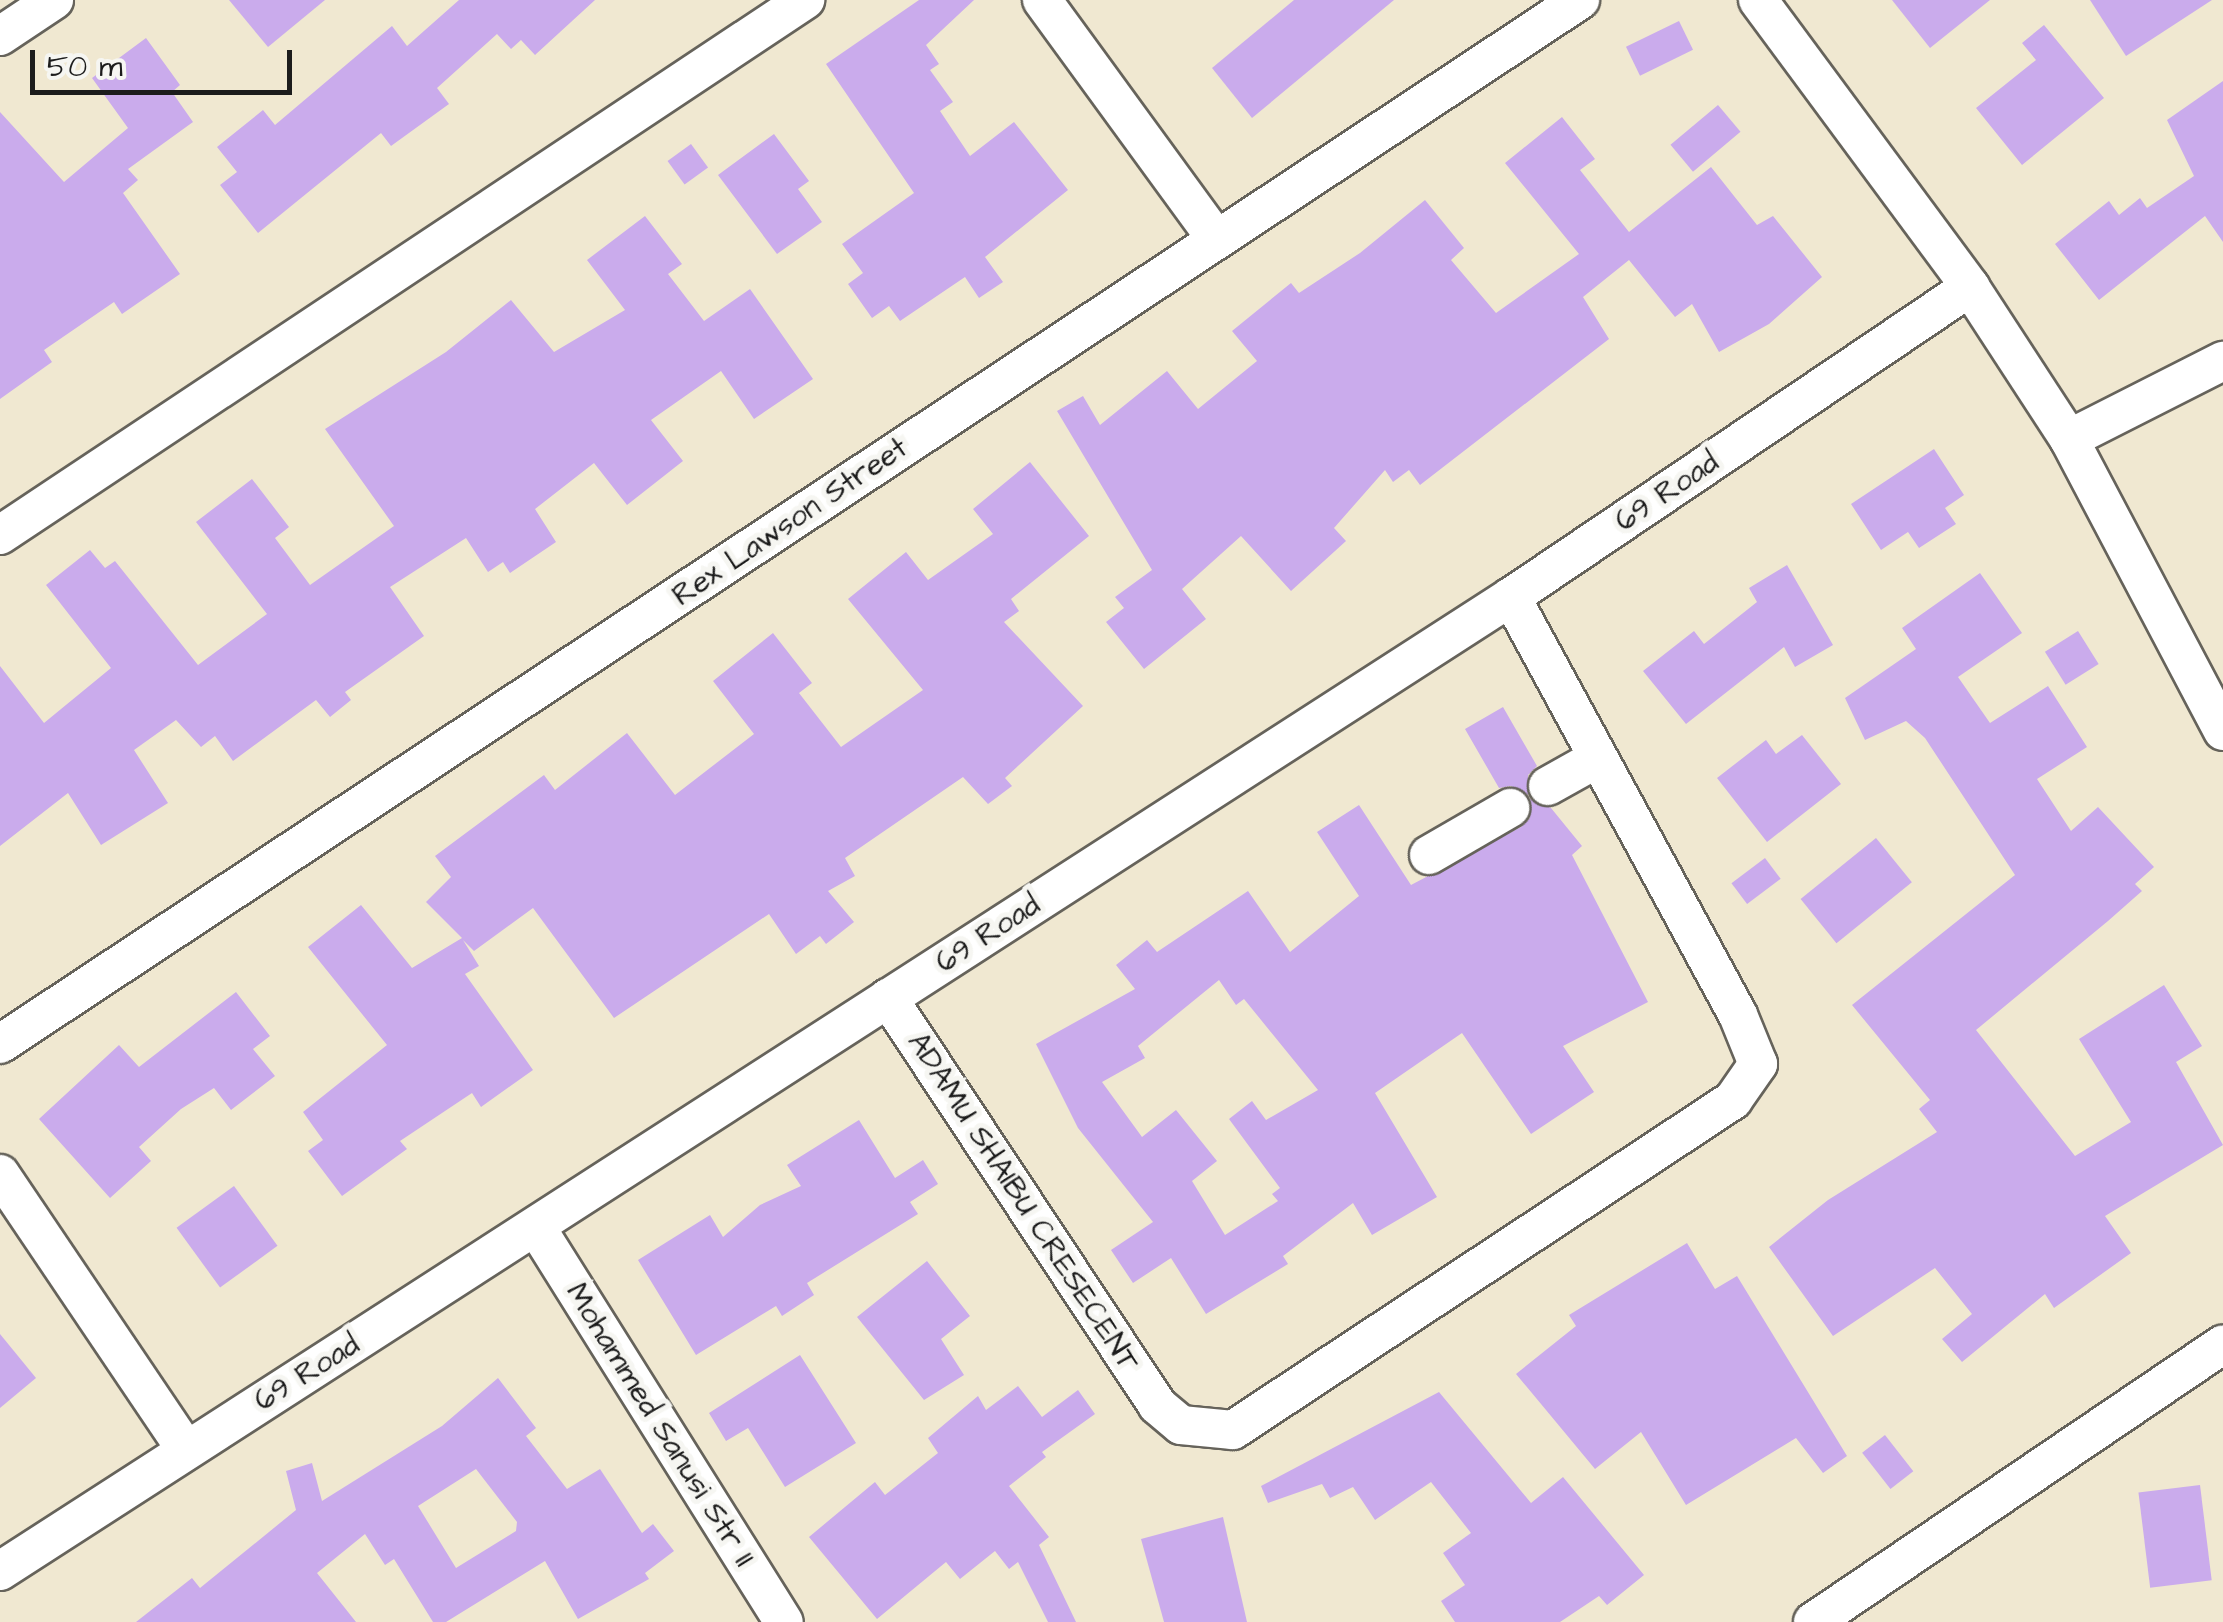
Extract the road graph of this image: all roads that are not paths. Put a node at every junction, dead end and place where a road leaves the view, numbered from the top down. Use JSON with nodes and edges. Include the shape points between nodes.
{"nodes":[{"id":1,"x":54,"y":0,"type":"edge"},
{"id":2,"x":805,"y":0,"type":"edge"},
{"id":3,"x":1042,"y":0,"type":"edge"},
{"id":4,"x":1580,"y":0,"type":"edge"},
{"id":5,"x":1758,"y":0,"type":"edge"},
{"id":6,"x":0,"y":36,"type":"edge"},
{"id":7,"x":1215,"y":237,"type":"junction"},
{"id":8,"x":1970,"y":287,"type":"junction"},
{"id":9,"x":2223,"y":362,"type":"edge"},
{"id":10,"x":2069,"y":439,"type":"junction"},
{"id":11,"x":0,"y":535,"type":"edge"},
{"id":12,"x":1510,"y":597,"type":"junction"},
{"id":13,"x":2223,"y":731,"type":"edge"},
{"id":14,"x":1598,"y":758,"type":"junction"},
{"id":15,"x":1548,"y":786,"type":"dead end"},
{"id":16,"x":1510,"y":808,"type":"dead end"},
{"id":17,"x":1429,"y":855,"type":"dead end"},
{"id":18,"x":888,"y":998,"type":"junction"},
{"id":19,"x":0,"y":1044,"type":"edge"},
{"id":20,"x":0,"y":1174,"type":"edge"},
{"id":21,"x":536,"y":1227,"type":"junction"},
{"id":22,"x":2223,"y":1344,"type":"edge"},
{"id":23,"x":186,"y":1450,"type":"junction"},
{"id":24,"x":0,"y":1571,"type":"edge"},
{"id":25,"x":784,"y":1622,"type":"edge"},
{"id":26,"x":1813,"y":1622,"type":"edge"}],
"edges":[{"from":1,"to":6,"type":"street"},
{"from":2,"to":11,"type":"street"},
{"from":3,"to":7,"type":"street"},
{"from":4,"to":7,"type":"street","name":"Rex Lawson Street"},
{"from":5,"to":8,"type":"street"},
{"from":7,"to":19,"type":"street","name":"Rex Lawson Street"},
{"from":8,"to":10,"type":"street"},
{"from":8,"to":12,"type":"street","name":"69 Road"},
{"from":9,"to":10,"type":"street"},
{"from":10,"to":13,"type":"street"},
{"from":12,"to":14,"type":"street"},
{"from":12,"to":18,"type":"street","name":"69 Road"},
{"from":14,"to":15,"type":"street"},
{"from":14,"to":18,"type":"street","name":"ADAMU SHAIBU CRESECENT","via":[[1738,1014],[1758,1064],[1734,1100],[1233,1430],[1181,1425],[1158,1405]]},
{"from":16,"to":17,"type":"street"},
{"from":18,"to":21,"type":"street","name":"69 Road"},
{"from":20,"to":23,"type":"street"},
{"from":21,"to":23,"type":"street","name":"69 Road"},
{"from":21,"to":25,"type":"street","name":"Mohammed Sanusi Str II"},
{"from":22,"to":26,"type":"street"},
{"from":23,"to":24,"type":"street","name":"69 Road"}]}
